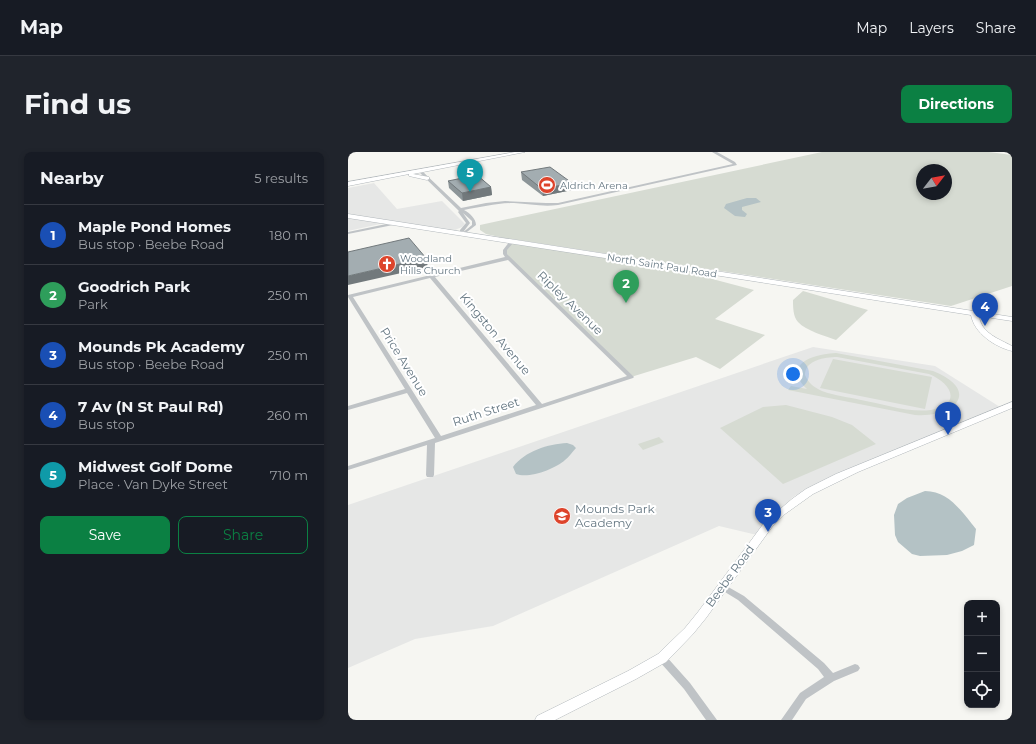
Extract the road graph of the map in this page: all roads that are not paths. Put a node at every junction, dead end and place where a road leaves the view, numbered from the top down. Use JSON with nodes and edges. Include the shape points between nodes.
{"nodes":[{"id":1,"x":523,"y":152,"type":"edge"},
{"id":2,"x":714,"y":152,"type":"edge"},
{"id":3,"x":420,"y":171,"type":"junction"},
{"id":4,"x":398,"y":175,"type":"junction"},
{"id":5,"x":427,"y":178,"type":"junction"},
{"id":6,"x":348,"y":184,"type":"edge"},
{"id":7,"x":460,"y":210,"type":"junction"},
{"id":8,"x":348,"y":216,"type":"edge"},
{"id":9,"x":396,"y":224,"type":"junction"},
{"id":10,"x":473,"y":226,"type":"junction"},
{"id":11,"x":348,"y":233,"type":"edge"},
{"id":12,"x":461,"y":233,"type":"junction"},
{"id":13,"x":488,"y":237,"type":"junction"},
{"id":14,"x":512,"y":242,"type":"junction"},
{"id":15,"x":509,"y":258,"type":"junction"},
{"id":16,"x":432,"y":276,"type":"junction"},
{"id":17,"x":975,"y":314,"type":"junction"},
{"id":18,"x":1012,"y":319,"type":"edge"},
{"id":19,"x":1012,"y":349,"type":"edge"},
{"id":20,"x":631,"y":377,"type":"joint"},
{"id":21,"x":409,"y":390,"type":"junction"},
{"id":22,"x":1012,"y":405,"type":"edge"},
{"id":23,"x":540,"y":406,"type":"junction"},
{"id":24,"x":348,"y":408,"type":"edge"},
{"id":25,"x":439,"y":439,"type":"junction"},
{"id":26,"x":430,"y":442,"type":"junction"},
{"id":27,"x":348,"y":468,"type":"edge"},
{"id":28,"x":430,"y":475,"type":"dead end"},
{"id":29,"x":723,"y":587,"type":"junction"},
{"id":30,"x":662,"y":658,"type":"junction"},
{"id":31,"x":855,"y":668,"type":"dead end"},
{"id":32,"x":831,"y":678,"type":"junction"},
{"id":33,"x":542,"y":720,"type":"edge"},
{"id":34,"x":712,"y":720,"type":"edge"},
{"id":35,"x":786,"y":720,"type":"edge"}],
"edges":[{"from":1,"to":3,"type":"street"},
{"from":2,"to":7,"type":"street","via":[[735,165],[558,204],[502,202]]},
{"from":3,"to":4,"type":"street"},
{"from":3,"to":5,"type":"street"},
{"from":4,"to":5,"type":"street"},
{"from":4,"to":6,"type":"street"},
{"from":5,"to":7,"type":"street"},
{"from":7,"to":10,"type":"street","via":[[473,220]]},
{"from":7,"to":12,"type":"street","via":[[468,224]]},
{"from":8,"to":9,"type":"street","name":"North Saint Paul Road"},
{"from":9,"to":11,"type":"street"},
{"from":9,"to":12,"type":"street","name":"North Saint Paul Road"},
{"from":10,"to":12,"type":"street"},
{"from":10,"to":13,"type":"street","via":[[478,234]]},
{"from":12,"to":13,"type":"street","name":"North Saint Paul Road"},
{"from":13,"to":14,"type":"street","name":"North Saint Paul Road"},
{"from":14,"to":15,"type":"street","via":[[505,250]]},
{"from":14,"to":17,"type":"street","name":"North Saint Paul Road"},
{"from":15,"to":16,"type":"street"},
{"from":15,"to":20,"type":"street","name":"Ripley Avenue"},
{"from":16,"to":21,"type":"street","name":"Price Avenue","via":[[350,296]]},
{"from":16,"to":23,"type":"street","name":"Kingston Avenue"},
{"from":17,"to":18,"type":"street","name":"North Saint Paul Road"},
{"from":17,"to":19,"type":"street","via":[[979,329]]},
{"from":20,"to":23,"type":"street","name":"Ruth Street"},
{"from":21,"to":24,"type":"street"},
{"from":21,"to":25,"type":"street","name":"Price Avenue"},
{"from":22,"to":29,"type":"street","name":"Beebe Road","via":[[831,479],[805,494],[768,525]]},
{"from":23,"to":25,"type":"street","name":"Ruth Street"},
{"from":25,"to":26,"type":"street","name":"Ruth Street"},
{"from":26,"to":27,"type":"street","name":"Ruth Street"},
{"from":26,"to":28,"type":"street"},
{"from":29,"to":30,"type":"street","name":"Beebe Road","via":[[689,631]]},
{"from":29,"to":32,"type":"street","via":[[741,598],[821,666]]},
{"from":30,"to":33,"type":"street","name":"Beebe Road"},
{"from":30,"to":34,"type":"street"},
{"from":31,"to":32,"type":"street"},
{"from":32,"to":35,"type":"street","via":[[803,696]]}]}
